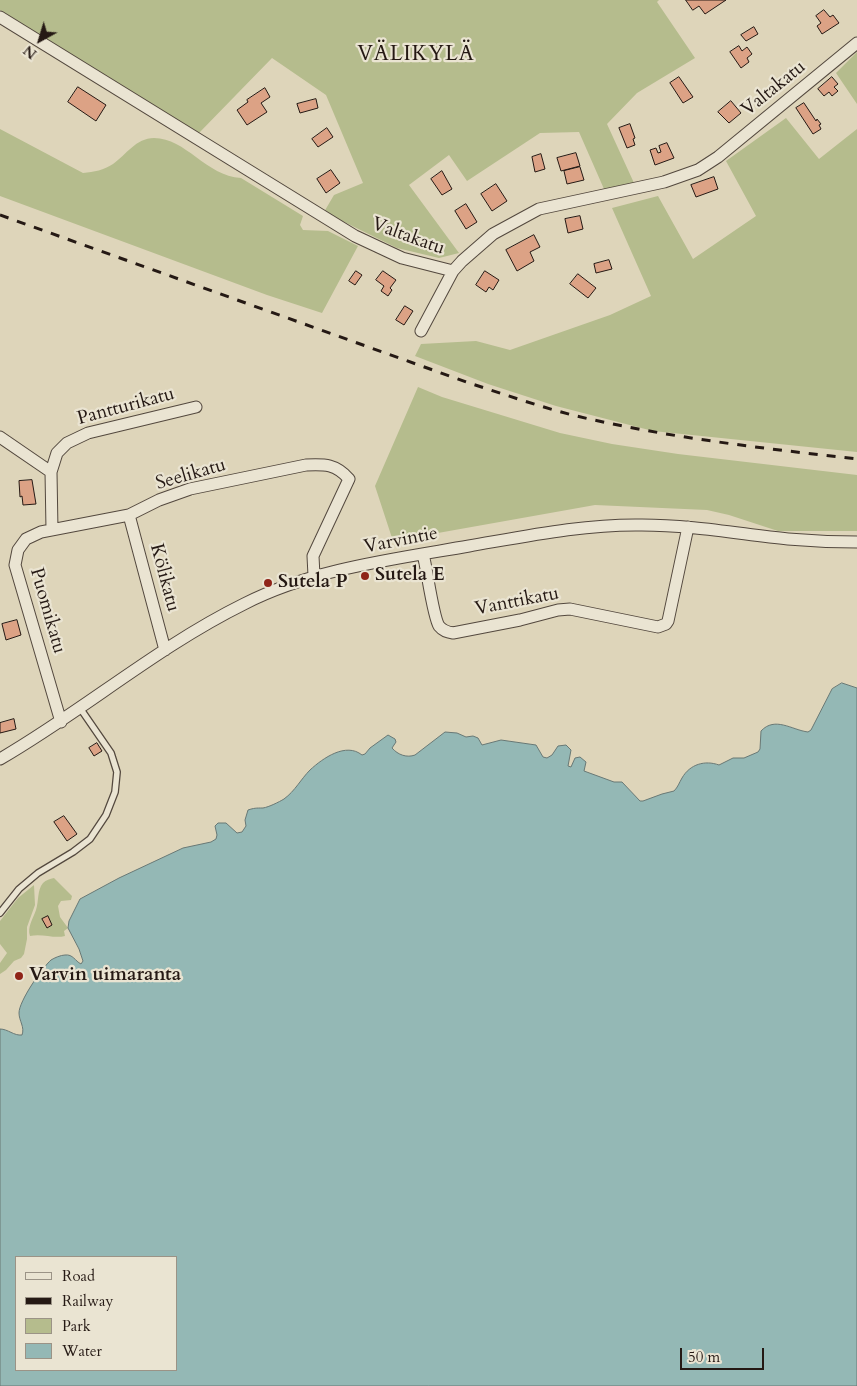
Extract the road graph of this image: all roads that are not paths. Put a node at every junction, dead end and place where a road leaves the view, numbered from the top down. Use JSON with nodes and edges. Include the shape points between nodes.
{"nodes":[{"id":1,"x":0,"y":17,"type":"edge"},
{"id":2,"x":857,"y":43,"type":"edge"},
{"id":3,"x":453,"y":272,"type":"junction"},
{"id":4,"x":421,"y":331,"type":"dead end"},
{"id":5,"x":196,"y":407,"type":"dead end"},
{"id":6,"x":0,"y":438,"type":"edge"},
{"id":7,"x":51,"y":472,"type":"junction"},
{"id":8,"x":129,"y":515,"type":"junction"},
{"id":9,"x":688,"y":527,"type":"junction"},
{"id":10,"x":52,"y":530,"type":"junction"},
{"id":11,"x":857,"y":542,"type":"edge"},
{"id":12,"x":423,"y":554,"type":"junction"},
{"id":13,"x":314,"y":576,"type":"junction"},
{"id":14,"x":165,"y":650,"type":"junction"},
{"id":15,"x":80,"y":708,"type":"junction"},
{"id":16,"x":61,"y":722,"type":"junction"},
{"id":17,"x":0,"y":759,"type":"edge"},
{"id":18,"x":0,"y":913,"type":"edge"}],
"edges":[{"from":1,"to":3,"type":"street","name":"Valtakatu","via":[[355,236],[402,258]]},
{"from":2,"to":3,"type":"street","name":"Valtakatu","via":[[698,170],[664,182],[539,209],[494,234]]},
{"from":3,"to":4,"type":"street"},
{"from":5,"to":7,"type":"street","name":"Pantturikatu","via":[[88,434],[67,443],[58,453]]},
{"from":6,"to":7,"type":"street"},
{"from":7,"to":10,"type":"street","name":"Pantturikatu"},
{"from":8,"to":10,"type":"street","name":"Seelikatu"},
{"from":8,"to":13,"type":"street","name":"Seelikatu","via":[[190,490],[325,464],[341,470],[348,479],[313,556]]},
{"from":8,"to":14,"type":"street","name":"Kölikatu"},
{"from":9,"to":11,"type":"street","name":"Varvintie","via":[[791,539]]},
{"from":9,"to":12,"type":"street","name":"Varvintie","via":[[611,524],[580,527]]},
{"from":9,"to":12,"type":"street","name":"Vanttikatu","via":[[668,621],[658,627],[570,609],[448,632],[436,621]]},
{"from":10,"to":16,"type":"street","name":"Puomikatu","via":[[26,539],[18,550],[15,565]]},
{"from":12,"to":13,"type":"street","name":"Varvintie"},
{"from":13,"to":14,"type":"street","name":"Varvintie","via":[[244,604]]},
{"from":14,"to":15,"type":"street","name":"Varvintie"},
{"from":15,"to":16,"type":"street","name":"Varvintie"},
{"from":15,"to":18,"type":"lane","via":[[113,758],[117,772],[115,792],[106,815],[90,838],[38,873],[15,893]]},
{"from":16,"to":17,"type":"street","name":"Varvintie"}]}
